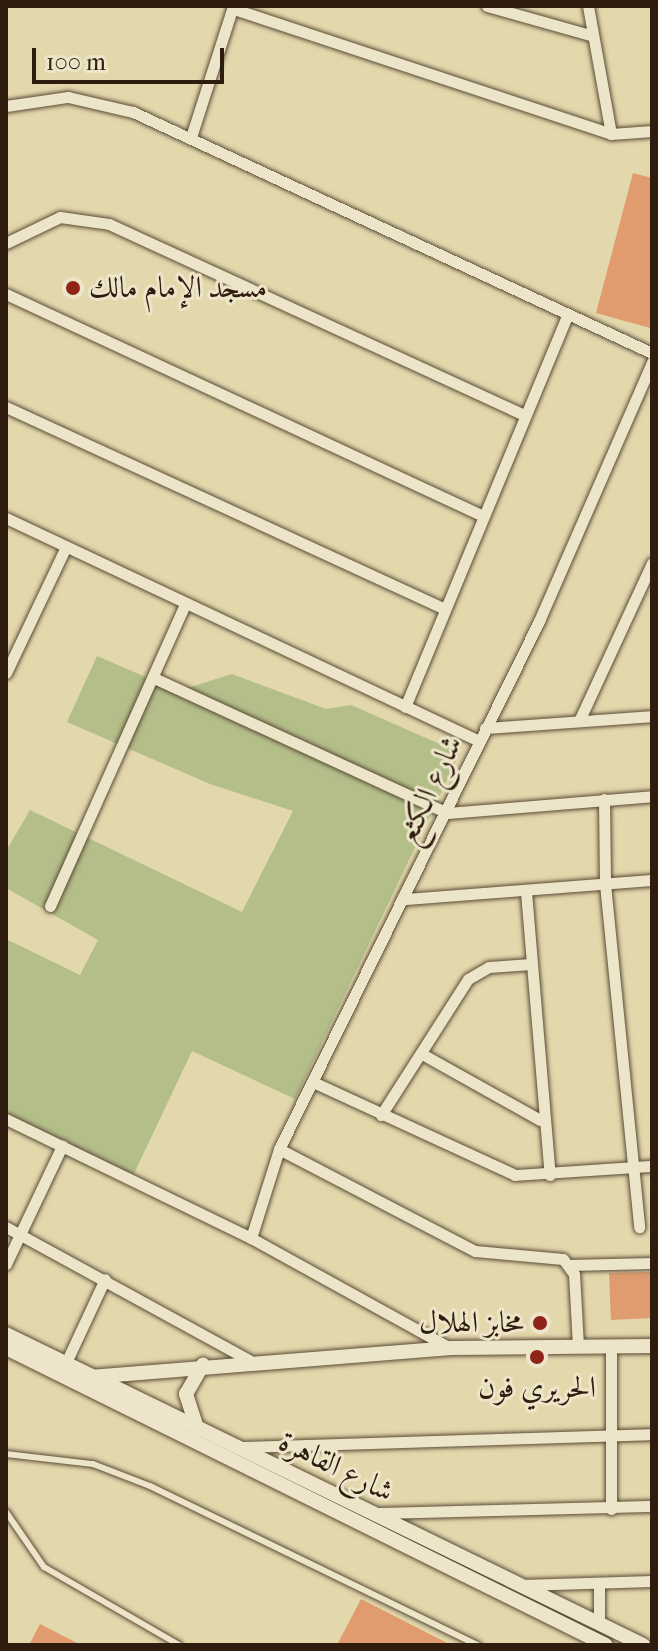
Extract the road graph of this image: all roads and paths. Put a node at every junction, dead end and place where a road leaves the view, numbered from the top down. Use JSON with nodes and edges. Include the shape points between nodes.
{"nodes":[{"id":1,"x":487,"y":6,"type":"edge"},
{"id":2,"x":588,"y":6,"type":"edge"},
{"id":3,"x":234,"y":7,"type":"edge"},
{"id":4,"x":590,"y":35,"type":"junction"},
{"id":5,"x":6,"y":106,"type":"edge"},
{"id":6,"x":652,"y":131,"type":"edge"},
{"id":7,"x":611,"y":134,"type":"junction"},
{"id":8,"x":191,"y":137,"type":"junction"},
{"id":9,"x":6,"y":243,"type":"edge"},
{"id":10,"x":6,"y":294,"type":"edge"},
{"id":11,"x":567,"y":315,"type":"junction"},
{"id":12,"x":652,"y":353,"type":"edge"},
{"id":13,"x":652,"y":362,"type":"edge"},
{"id":14,"x":6,"y":407,"type":"edge"},
{"id":15,"x":524,"y":415,"type":"junction"},
{"id":16,"x":481,"y":515,"type":"junction"},
{"id":17,"x":6,"y":518,"type":"edge"},
{"id":18,"x":65,"y":549,"type":"junction"},
{"id":19,"x":652,"y":563,"type":"edge"},
{"id":20,"x":184,"y":606,"type":"junction"},
{"id":21,"x":444,"y":608,"type":"junction"},
{"id":22,"x":6,"y":673,"type":"edge"},
{"id":23,"x":154,"y":678,"type":"junction"},
{"id":24,"x":405,"y":707,"type":"junction"},
{"id":25,"x":652,"y":716,"type":"edge"},
{"id":26,"x":579,"y":721,"type":"junction"},
{"id":27,"x":485,"y":728,"type":"junction"},
{"id":28,"x":479,"y":741,"type":"junction"},
{"id":29,"x":652,"y":796,"type":"edge"},
{"id":30,"x":604,"y":799,"type":"junction"},
{"id":31,"x":447,"y":813,"type":"junction"},
{"id":32,"x":652,"y":880,"type":"edge"},
{"id":33,"x":605,"y":884,"type":"junction"},
{"id":34,"x":526,"y":892,"type":"junction"},
{"id":35,"x":405,"y":899,"type":"junction"},
{"id":36,"x":50,"y":906,"type":"dead end"},
{"id":37,"x":531,"y":964,"type":"junction"},
{"id":38,"x":422,"y":1054,"type":"junction"},
{"id":39,"x":313,"y":1082,"type":"junction"},
{"id":40,"x":381,"y":1115,"type":"junction"},
{"id":41,"x":6,"y":1119,"type":"edge"},
{"id":42,"x":540,"y":1120,"type":"junction"},
{"id":43,"x":62,"y":1146,"type":"junction"},
{"id":44,"x":279,"y":1149,"type":"junction"},
{"id":45,"x":652,"y":1166,"type":"edge"},
{"id":46,"x":635,"y":1168,"type":"junction"},
{"id":47,"x":550,"y":1175,"type":"junction"},
{"id":48,"x":6,"y":1227,"type":"edge"},
{"id":49,"x":639,"y":1227,"type":"dead end"},
{"id":50,"x":20,"y":1234,"type":"junction"},
{"id":51,"x":251,"y":1238,"type":"junction"},
{"id":52,"x":652,"y":1263,"type":"edge"},
{"id":53,"x":6,"y":1264,"type":"edge"},
{"id":54,"x":570,"y":1265,"type":"junction"},
{"id":55,"x":105,"y":1279,"type":"junction"},
{"id":56,"x":6,"y":1334,"type":"edge"},
{"id":57,"x":578,"y":1345,"type":"junction"},
{"id":58,"x":611,"y":1346,"type":"junction"},
{"id":59,"x":652,"y":1346,"type":"edge"},
{"id":60,"x":6,"y":1348,"type":"edge"},
{"id":61,"x":451,"y":1348,"type":"junction"},
{"id":62,"x":249,"y":1360,"type":"junction"},
{"id":63,"x":203,"y":1364,"type":"junction"},
{"id":64,"x":66,"y":1373,"type":"junction"},
{"id":65,"x":92,"y":1376,"type":"junction"},
{"id":66,"x":197,"y":1428,"type":"junction"},
{"id":67,"x":652,"y":1434,"type":"edge"},
{"id":68,"x":614,"y":1437,"type":"junction"},
{"id":69,"x":234,"y":1447,"type":"junction"},
{"id":70,"x":6,"y":1454,"type":"edge"},
{"id":71,"x":652,"y":1506,"type":"edge"},
{"id":72,"x":611,"y":1509,"type":"junction"},
{"id":73,"x":6,"y":1512,"type":"edge"},
{"id":74,"x":373,"y":1513,"type":"junction"},
{"id":75,"x":652,"y":1581,"type":"edge"},
{"id":76,"x":599,"y":1583,"type":"junction"},
{"id":77,"x":520,"y":1585,"type":"junction"},
{"id":78,"x":599,"y":1624,"type":"junction"},
{"id":79,"x":179,"y":1645,"type":"edge"},
{"id":80,"x":478,"y":1645,"type":"edge"},
{"id":81,"x":606,"y":1645,"type":"edge"},
{"id":82,"x":643,"y":1645,"type":"edge"}],
"edges":[{"from":1,"to":4,"type":"street"},
{"from":2,"to":4,"type":"street"},
{"from":3,"to":7,"type":"street"},
{"from":3,"to":8,"type":"street"},
{"from":4,"to":7,"type":"street"},
{"from":5,"to":8,"type":"street","via":[[68,97],[133,112]]},
{"from":6,"to":7,"type":"street"},
{"from":8,"to":11,"type":"street"},
{"from":9,"to":15,"type":"street","via":[[60,217],[109,224]]},
{"from":10,"to":16,"type":"street"},
{"from":11,"to":12,"type":"street"},
{"from":11,"to":15,"type":"street"},
{"from":13,"to":27,"type":"street","name":"شارع الكثع"},
{"from":14,"to":21,"type":"street"},
{"from":15,"to":16,"type":"street"},
{"from":16,"to":21,"type":"street"},
{"from":17,"to":18,"type":"street"},
{"from":18,"to":20,"type":"street"},
{"from":18,"to":22,"type":"street"},
{"from":19,"to":26,"type":"street"},
{"from":20,"to":23,"type":"street"},
{"from":20,"to":24,"type":"street"},
{"from":21,"to":24,"type":"street"},
{"from":23,"to":31,"type":"street"},
{"from":23,"to":36,"type":"street"},
{"from":24,"to":28,"type":"street"},
{"from":25,"to":26,"type":"street"},
{"from":26,"to":27,"type":"street"},
{"from":27,"to":28,"type":"street","name":"شارع الكثع"},
{"from":28,"to":31,"type":"street","name":"شارع الكثع"},
{"from":29,"to":30,"type":"street"},
{"from":30,"to":31,"type":"street"},
{"from":30,"to":33,"type":"street"},
{"from":31,"to":35,"type":"street","name":"شارع الكثع"},
{"from":32,"to":33,"type":"street"},
{"from":33,"to":34,"type":"street"},
{"from":33,"to":46,"type":"street"},
{"from":34,"to":35,"type":"street"},
{"from":34,"to":37,"type":"street"},
{"from":35,"to":39,"type":"street","name":"شارع الكثع"},
{"from":37,"to":38,"type":"street","via":[[489,967],[468,979]]},
{"from":37,"to":42,"type":"street"},
{"from":38,"to":40,"type":"street"},
{"from":38,"to":42,"type":"street"},
{"from":39,"to":40,"type":"street"},
{"from":39,"to":44,"type":"street","name":"شارع الكثع"},
{"from":40,"to":47,"type":"street","via":[[493,1167]]},
{"from":41,"to":43,"type":"street"},
{"from":42,"to":47,"type":"street"},
{"from":43,"to":50,"type":"street"},
{"from":43,"to":51,"type":"street"},
{"from":44,"to":51,"type":"street","name":"شارع الكثع"},
{"from":44,"to":54,"type":"street","via":[[475,1251]]},
{"from":45,"to":46,"type":"street"},
{"from":46,"to":47,"type":"street"},
{"from":46,"to":49,"type":"street"},
{"from":48,"to":50,"type":"street"},
{"from":50,"to":53,"type":"street"},
{"from":50,"to":55,"type":"street"},
{"from":51,"to":61,"type":"street"},
{"from":52,"to":54,"type":"street"},
{"from":54,"to":57,"type":"street"},
{"from":55,"to":62,"type":"street"},
{"from":55,"to":64,"type":"street"},
{"from":56,"to":64,"type":"street","name":"شارع القاهرة"},
{"from":57,"to":58,"type":"street"},
{"from":57,"to":61,"type":"street"},
{"from":58,"to":59,"type":"street"},
{"from":58,"to":68,"type":"street"},
{"from":60,"to":64,"type":"street","name":"شارع القاهرة"},
{"from":61,"to":62,"type":"street"},
{"from":62,"to":63,"type":"street"},
{"from":63,"to":65,"type":"street"},
{"from":63,"to":66,"type":"street","via":[[186,1394]]},
{"from":64,"to":65,"type":"street"},
{"from":64,"to":81,"type":"street","name":"شارع القاهرة"},
{"from":65,"to":66,"type":"street","name":"شارع القاهرة"},
{"from":66,"to":69,"type":"street","name":"شارع القاهرة"},
{"from":67,"to":68,"type":"street"},
{"from":68,"to":69,"type":"street"},
{"from":68,"to":72,"type":"street"},
{"from":69,"to":74,"type":"street","name":"شارع القاهرة"},
{"from":70,"to":80,"type":"lane","via":[[93,1464],[150,1486]]},
{"from":71,"to":72,"type":"street"},
{"from":72,"to":74,"type":"street"},
{"from":73,"to":79,"type":"lane","via":[[44,1567]]},
{"from":74,"to":77,"type":"street","name":"شارع القاهرة"},
{"from":75,"to":76,"type":"street"},
{"from":76,"to":77,"type":"street"},
{"from":76,"to":78,"type":"street"},
{"from":77,"to":78,"type":"street","name":"شارع القاهرة"},
{"from":78,"to":82,"type":"street","name":"شارع القاهرة"}]}
